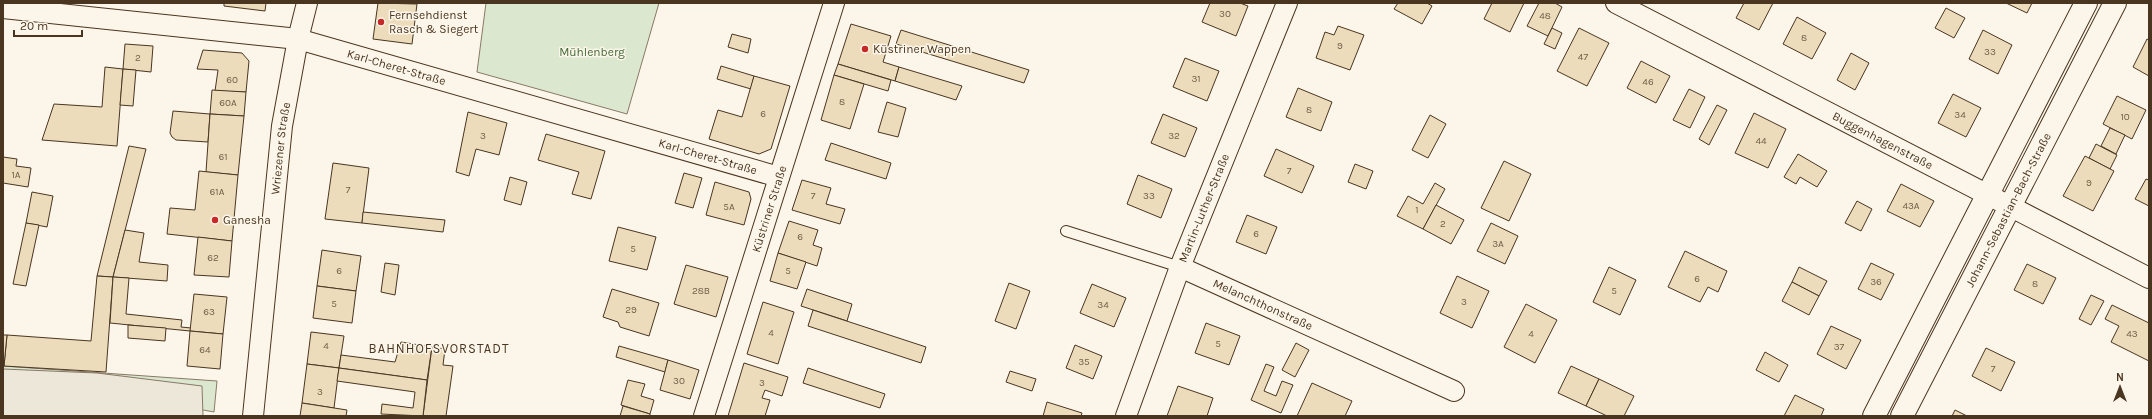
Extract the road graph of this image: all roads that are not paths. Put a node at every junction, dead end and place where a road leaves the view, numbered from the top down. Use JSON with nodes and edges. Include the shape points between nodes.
{"nodes":[{"id":1,"x":307,"y":3,"type":"edge"},
{"id":2,"x":834,"y":3,"type":"edge"},
{"id":3,"x":1287,"y":3,"type":"edge"},
{"id":4,"x":1616,"y":3,"type":"edge"},
{"id":5,"x":2086,"y":3,"type":"edge"},
{"id":6,"x":2116,"y":3,"type":"edge"},
{"id":7,"x":3,"y":8,"type":"edge"},
{"id":8,"x":298,"y":39,"type":"junction"},
{"id":9,"x":779,"y":177,"type":"junction"},
{"id":10,"x":1987,"y":195,"type":"junction"},
{"id":11,"x":2010,"y":207,"type":"junction"},
{"id":12,"x":1066,"y":231,"type":"dead end"},
{"id":13,"x":1180,"y":267,"type":"junction"},
{"id":14,"x":2149,"y":278,"type":"edge"},
{"id":15,"x":1454,"y":391,"type":"dead end"},
{"id":16,"x":253,"y":416,"type":"edge"},
{"id":17,"x":704,"y":416,"type":"edge"},
{"id":18,"x":1126,"y":416,"type":"edge"},
{"id":19,"x":1874,"y":416,"type":"edge"},
{"id":20,"x":1902,"y":416,"type":"edge"}],
"edges":[{"from":1,"to":8,"type":"street","name":"Wriezener Straße"},
{"from":2,"to":9,"type":"street","name":"Küstriner Straße"},
{"from":3,"to":13,"type":"street","name":"Martin-Luther-Straße"},
{"from":4,"to":10,"type":"street","name":"Buggenhagenstraße"},
{"from":5,"to":10,"type":"street"},
{"from":6,"to":11,"type":"street","name":"Johann-Sebastian-Bach-Straße"},
{"from":7,"to":8,"type":"street","name":"Karl-Cheret-Straße"},
{"from":8,"to":9,"type":"street","name":"Karl-Cheret-Straße"},
{"from":8,"to":16,"type":"street","name":"Wriezener Straße","via":[[282,126]]},
{"from":9,"to":17,"type":"street","name":"Küstriner Straße"},
{"from":10,"to":11,"type":"street","name":"Buggenhagenstraße"},
{"from":10,"to":19,"type":"street"},
{"from":11,"to":14,"type":"street","name":"Buggenhagenstraße"},
{"from":11,"to":20,"type":"street","name":"Johann-Sebastian-Bach-Straße"},
{"from":12,"to":13,"type":"lane","name":"Melanchthonstraße"},
{"from":13,"to":15,"type":"street","name":"Melanchthonstraße"},
{"from":13,"to":18,"type":"street","name":"Martin-Luther-Straße"}]}
